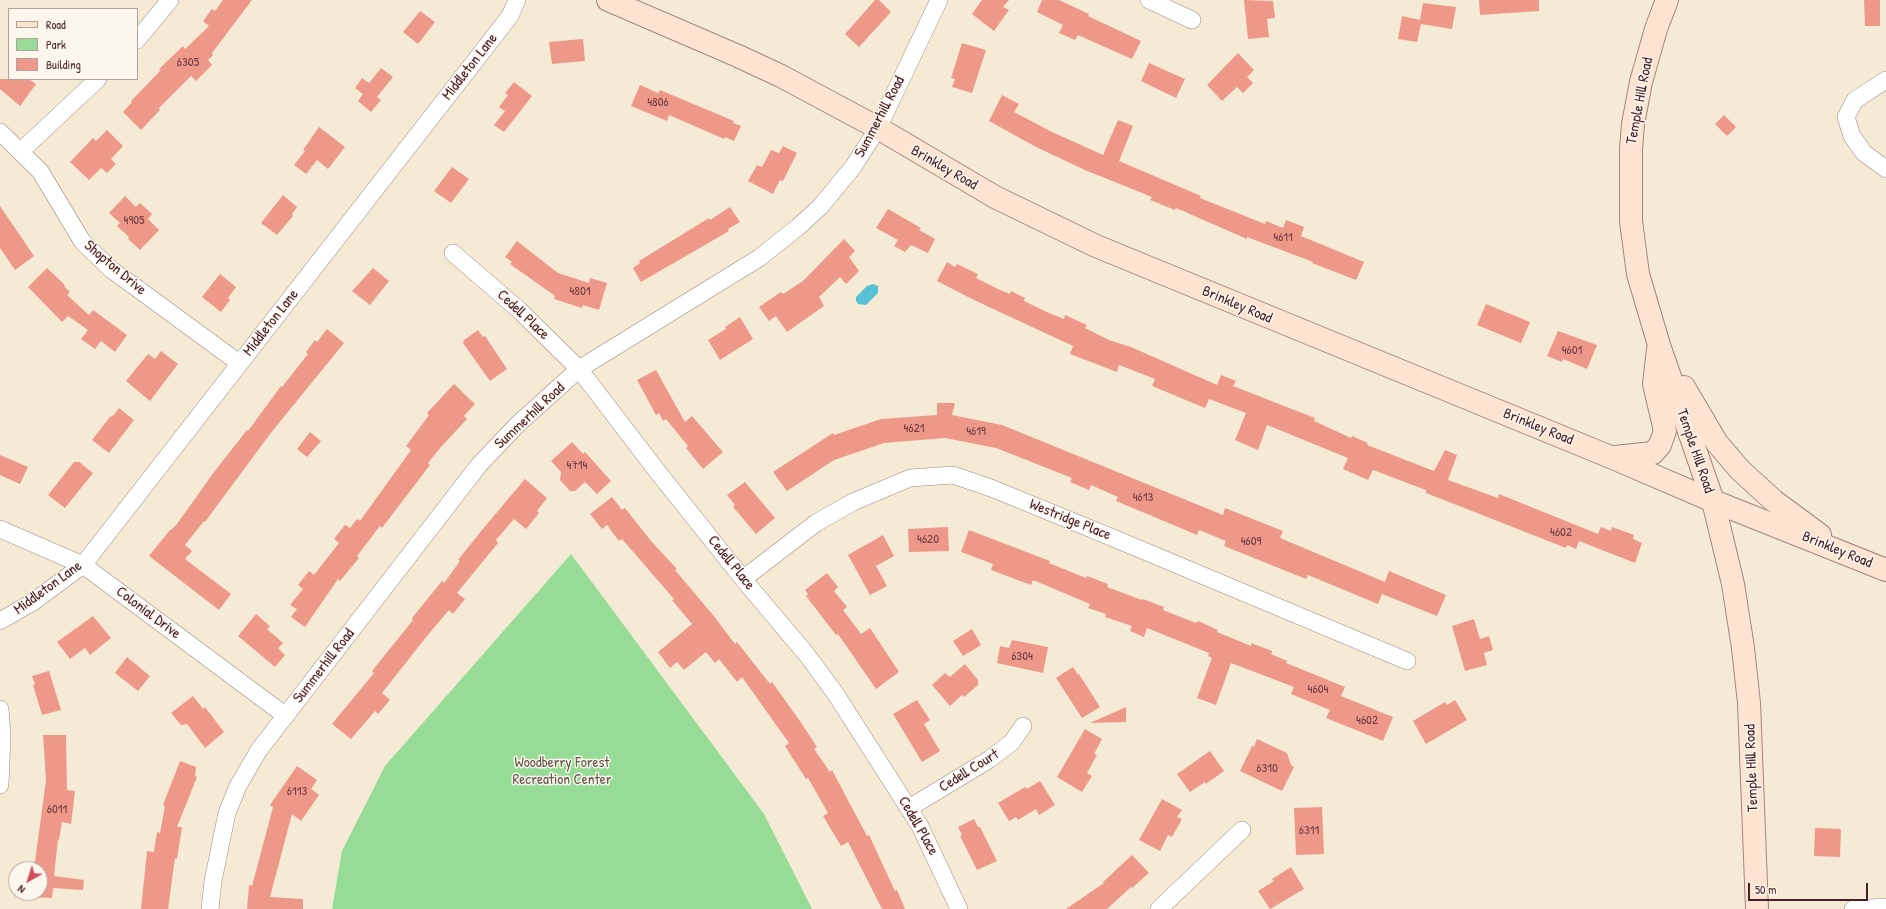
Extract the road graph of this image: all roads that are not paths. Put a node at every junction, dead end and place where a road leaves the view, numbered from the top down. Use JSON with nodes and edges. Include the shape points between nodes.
{"nodes":[{"id":1,"x":170,"y":0,"type":"edge"},
{"id":2,"x":517,"y":0,"type":"edge"},
{"id":3,"x":608,"y":0,"type":"edge"},
{"id":4,"x":940,"y":0,"type":"edge"},
{"id":5,"x":1149,"y":0,"type":"edge"},
{"id":6,"x":1667,"y":0,"type":"edge"},
{"id":7,"x":1192,"y":20,"type":"dead end"},
{"id":8,"x":138,"y":39,"type":"edge"},
{"id":9,"x":97,"y":80,"type":"edge"},
{"id":10,"x":1886,"y":80,"type":"edge"},
{"id":11,"x":878,"y":128,"type":"junction"},
{"id":12,"x":0,"y":132,"type":"edge"},
{"id":13,"x":21,"y":151,"type":"junction"},
{"id":14,"x":1886,"y":169,"type":"edge"},
{"id":15,"x":453,"y":253,"type":"dead end"},
{"id":16,"x":1659,"y":345,"type":"junction"},
{"id":17,"x":239,"y":363,"type":"junction"},
{"id":18,"x":579,"y":369,"type":"junction"},
{"id":19,"x":1613,"y":458,"type":"junction"},
{"id":20,"x":1713,"y":501,"type":"junction"},
{"id":21,"x":0,"y":529,"type":"edge"},
{"id":22,"x":1843,"y":552,"type":"junction"},
{"id":23,"x":83,"y":565,"type":"junction"},
{"id":24,"x":1886,"y":570,"type":"edge"},
{"id":25,"x":743,"y":579,"type":"junction"},
{"id":26,"x":0,"y":621,"type":"edge"},
{"id":27,"x":1407,"y":661,"type":"dead end"},
{"id":28,"x":0,"y":709,"type":"edge"},
{"id":29,"x":286,"y":716,"type":"junction"},
{"id":30,"x":1023,"y":726,"type":"dead end"},
{"id":31,"x":0,"y":785,"type":"edge"},
{"id":32,"x":909,"y":808,"type":"junction"},
{"id":33,"x":1242,"y":830,"type":"dead end"},
{"id":34,"x":1886,"y":907,"type":"edge"},
{"id":35,"x":210,"y":909,"type":"edge"},
{"id":36,"x":959,"y":909,"type":"edge"},
{"id":37,"x":1159,"y":909,"type":"edge"},
{"id":38,"x":1757,"y":909,"type":"edge"},
{"id":39,"x":1853,"y":909,"type":"edge"}],
"edges":[{"from":1,"to":8,"type":"street"},
{"from":2,"to":17,"type":"street","name":"Middleton Lane","via":[[510,16]]},
{"from":3,"to":11,"type":"main road","name":"Brinkley Road","via":[[745,59]]},
{"from":4,"to":11,"type":"street","name":"Summerhill Road"},
{"from":5,"to":7,"type":"street"},
{"from":6,"to":16,"type":"main road","name":"Temple Hill Road","via":[[1641,82],[1631,149],[1631,221],[1638,274]]},
{"from":9,"to":13,"type":"street"},
{"from":10,"to":14,"type":"street","via":[[1855,100],[1846,117],[1852,136],[1864,153]]},
{"from":11,"to":18,"type":"street","name":"Summerhill Road","via":[[853,166],[820,207],[798,227],[759,258]]},
{"from":11,"to":19,"type":"main road","name":"Brinkley Road","via":[[995,197],[1096,246]]},
{"from":12,"to":13,"type":"street","name":"Shopton Drive"},
{"from":13,"to":17,"type":"street","name":"Shopton Drive","via":[[40,170],[82,241],[96,255],[112,270]]},
{"from":15,"to":18,"type":"street","name":"Cedell Place","via":[[519,310]]},
{"from":16,"to":19,"type":"main road","via":[[1654,384],[1665,431],[1660,445],[1653,453]]},
{"from":16,"to":20,"type":"main road","name":"Temple Hill Road"},
{"from":16,"to":22,"type":"main road","via":[[1717,443],[1740,470],[1774,501]]},
{"from":17,"to":23,"type":"street","name":"Middleton Lane"},
{"from":18,"to":25,"type":"street","name":"Cedell Place"},
{"from":18,"to":29,"type":"street","name":"Summerhill Road","via":[[517,425],[479,465]]},
{"from":19,"to":20,"type":"main road","name":"Brinkley Road"},
{"from":20,"to":22,"type":"main road","name":"Brinkley Road"},
{"from":20,"to":38,"type":"main road","name":"Temple Hill Road","via":[[1733,584],[1744,656],[1749,703]]},
{"from":21,"to":23,"type":"street","name":"Colonial Drive"},
{"from":22,"to":24,"type":"main road","name":"Brinkley Road"},
{"from":23,"to":26,"type":"street","name":"Middleton Lane","via":[[33,602]]},
{"from":23,"to":29,"type":"street","name":"Colonial Drive"},
{"from":25,"to":27,"type":"street","name":"Westridge Place","via":[[816,523],[853,502],[910,478],[953,475],[1099,532]]},
{"from":25,"to":32,"type":"street","name":"Cedell Place","via":[[835,692]]},
{"from":28,"to":31,"type":"street"},
{"from":29,"to":35,"type":"street","name":"Summerhill Road","via":[[259,750],[238,786],[227,813]]},
{"from":30,"to":32,"type":"street","name":"Cedell Court","via":[[1012,742],[990,759]]},
{"from":32,"to":36,"type":"street","name":"Cedell Place","via":[[933,851]]},
{"from":33,"to":37,"type":"street"},
{"from":34,"to":39,"type":"street"}]}
